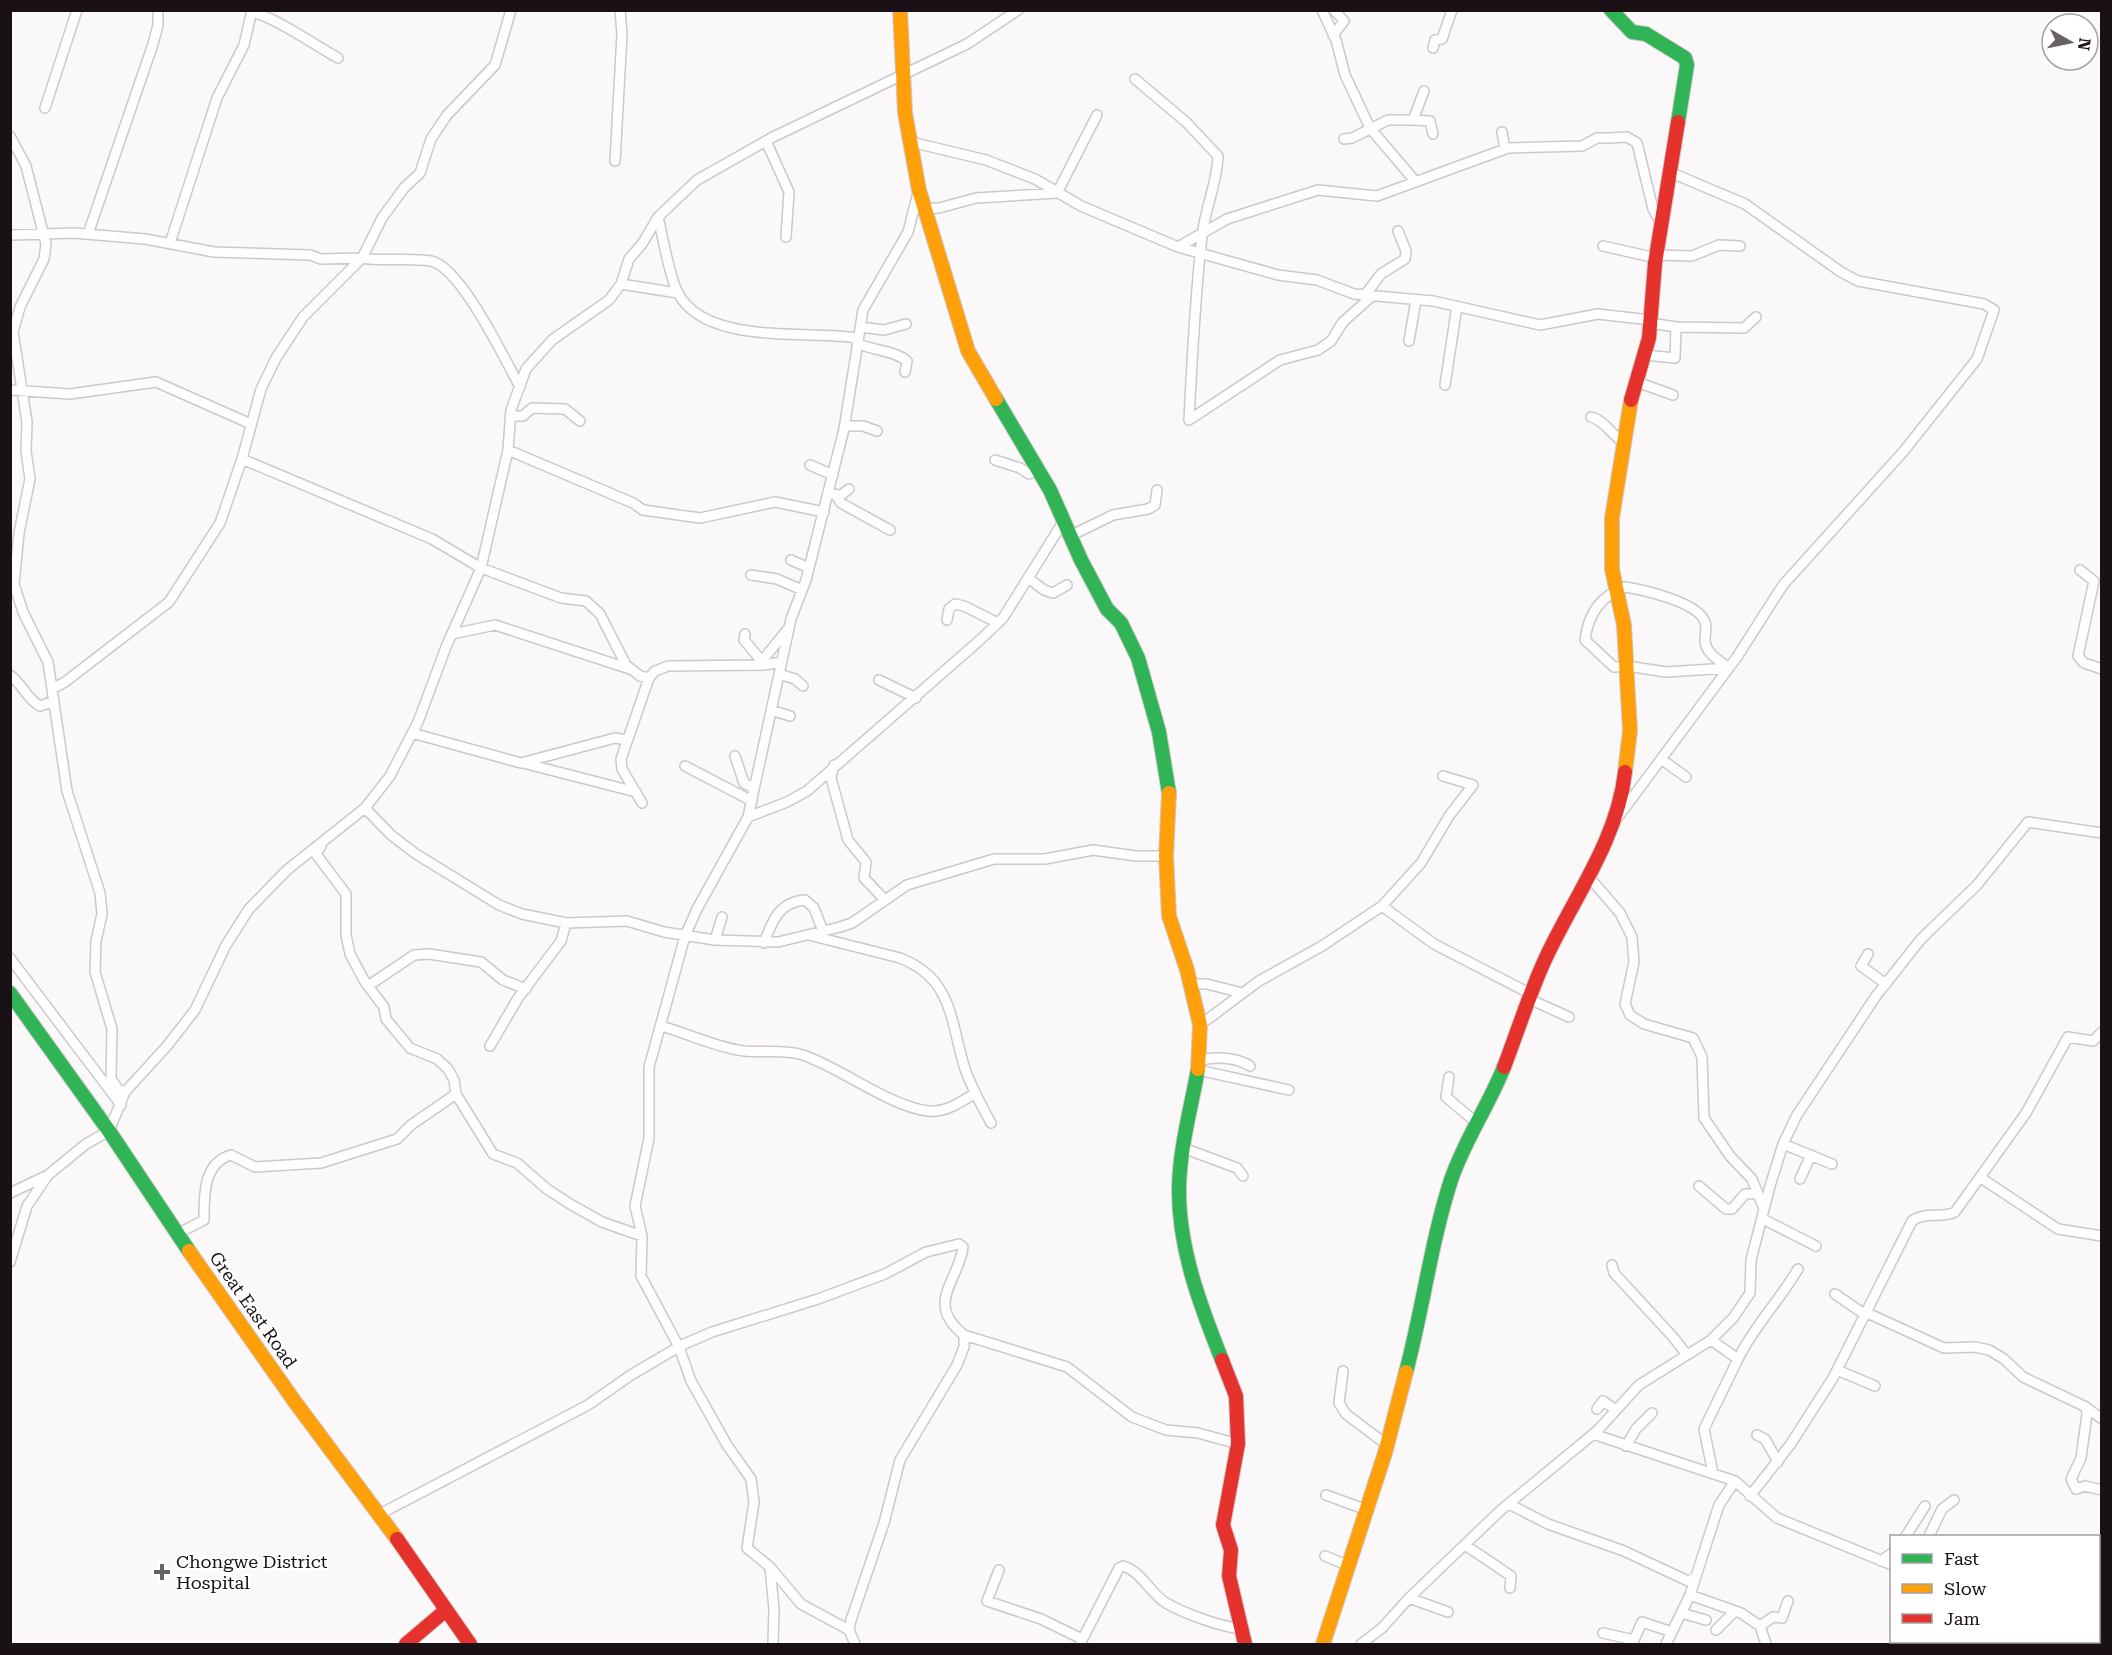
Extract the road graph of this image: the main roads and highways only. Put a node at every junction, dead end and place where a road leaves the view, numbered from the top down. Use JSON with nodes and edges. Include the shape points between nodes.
{"nodes":[{"id":1,"x":900,"y":10,"type":"edge"},
{"id":2,"x":1611,"y":10,"type":"edge"},
{"id":3,"x":10,"y":993,"type":"edge"},
{"id":4,"x":446,"y":1610,"type":"junction"},
{"id":5,"x":406,"y":1644,"type":"edge"},
{"id":6,"x":470,"y":1644,"type":"edge"},
{"id":7,"x":1245,"y":1644,"type":"edge"},
{"id":8,"x":1323,"y":1644,"type":"edge"}],
"edges":[{"from":1,"to":7,"type":"main road","via":[[902,77],[920,208],[968,351],[1050,490],[1107,609],[1121,623],[1150,694],[1170,799],[1166,856],[1169,916],[1200,1025],[1198,1065],[1179,1188],[1196,1293],[1236,1396],[1238,1444],[1223,1525],[1231,1550],[1229,1576]]},
{"from":2,"to":8,"type":"main road","via":[[1632,32],[1646,34],[1685,58],[1687,74],[1656,257],[1645,355],[1636,382],[1612,518],[1611,547],[1624,624],[1630,752],[1623,791],[1604,849],[1543,964],[1499,1079],[1452,1177],[1387,1446]]},
{"from":3,"to":4,"type":"main road","name":"Great East Road","via":[[110,1131],[295,1402]]},
{"from":4,"to":5,"type":"main road"},
{"from":4,"to":6,"type":"main road","name":"Great East Road"}]}
